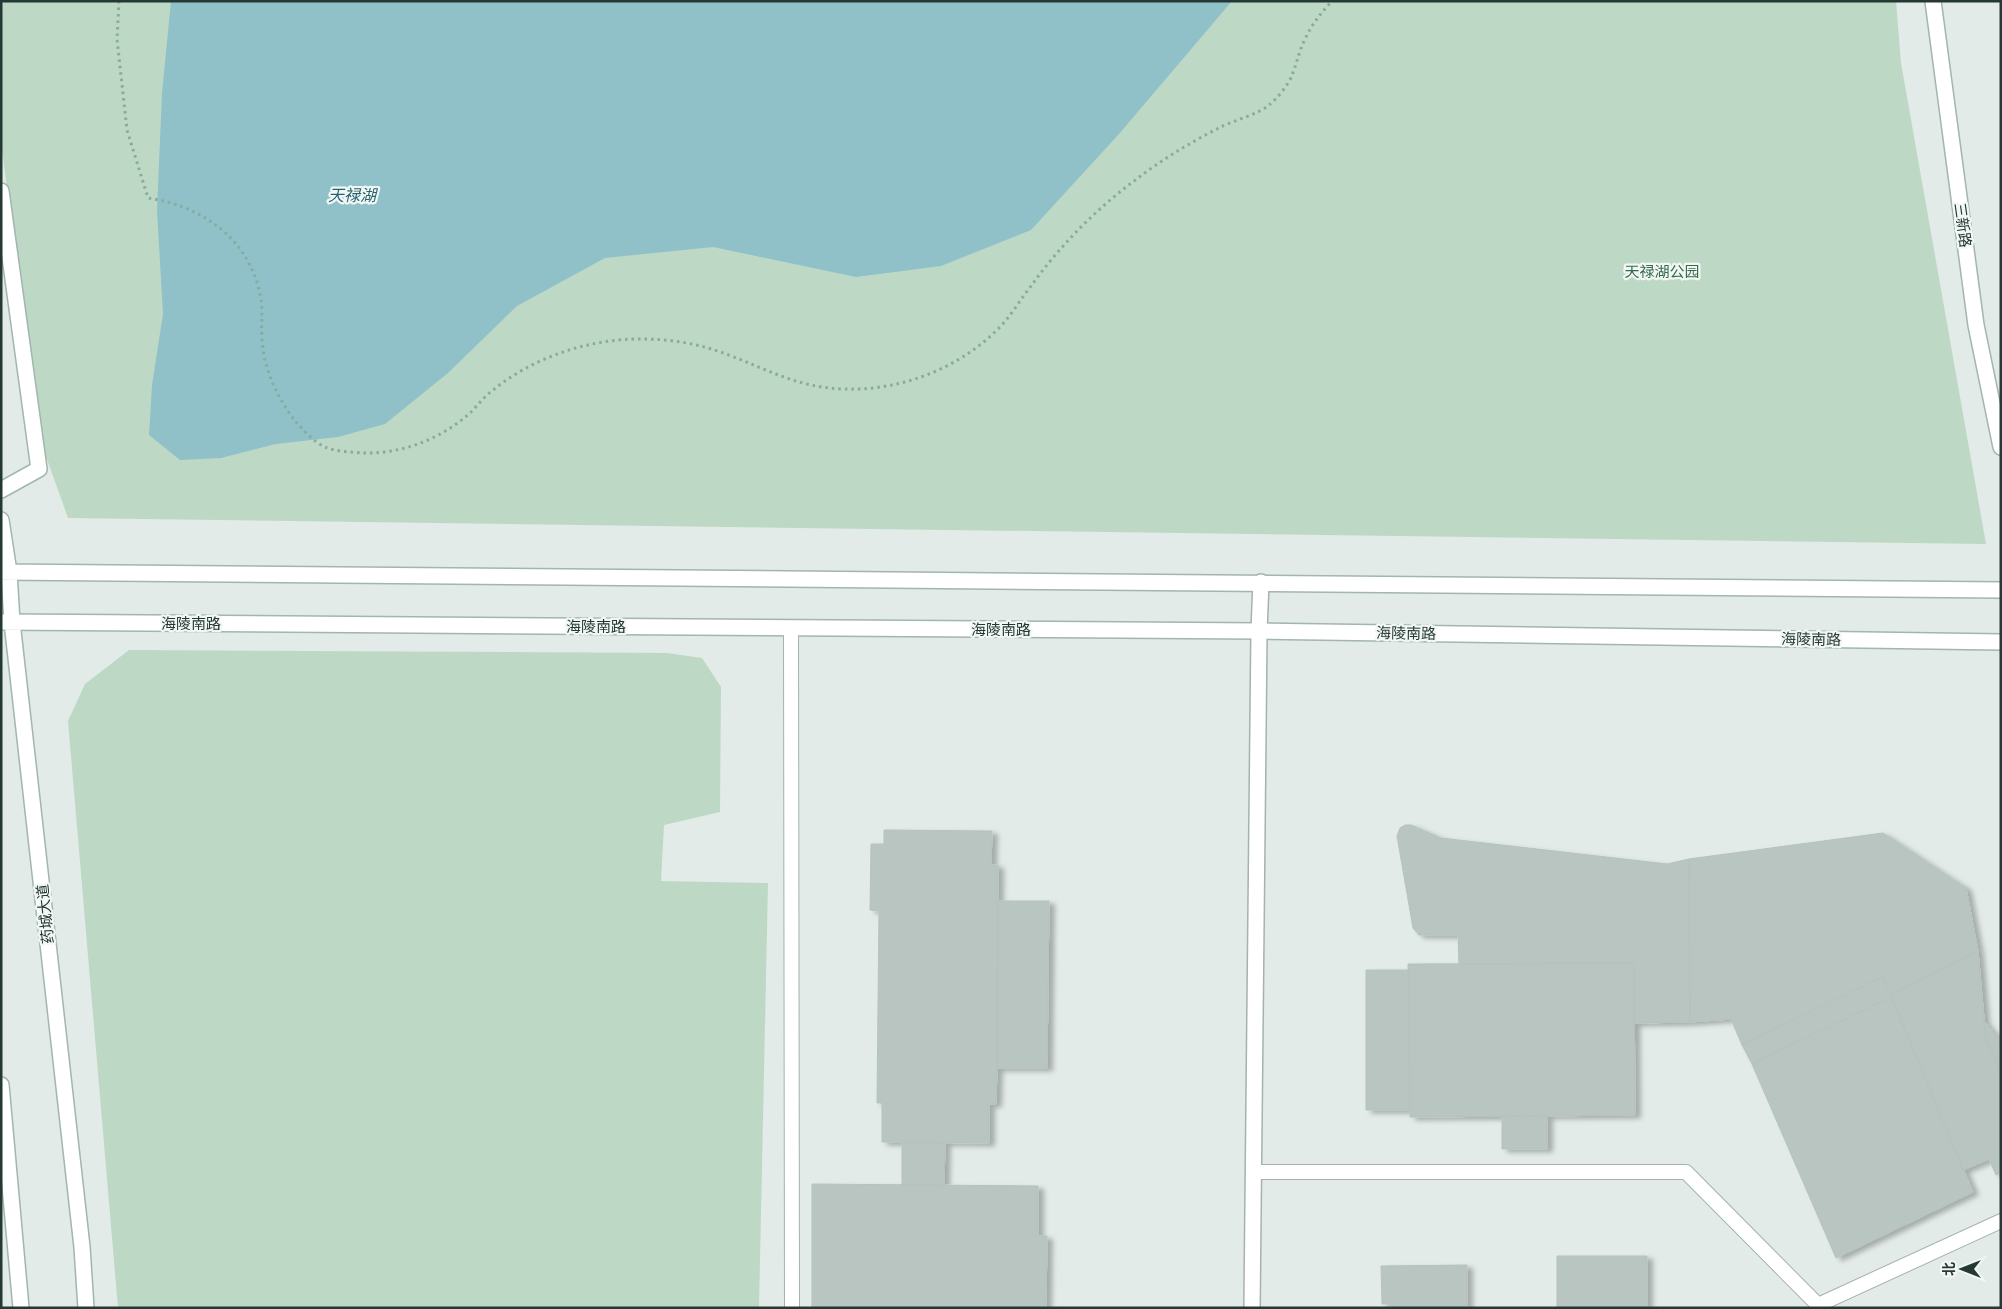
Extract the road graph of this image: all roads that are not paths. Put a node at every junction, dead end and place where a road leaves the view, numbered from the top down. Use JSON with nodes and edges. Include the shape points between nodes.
{"nodes":[{"id":1,"x":1934,"y":1,"type":"edge"},
{"id":2,"x":1,"y":191,"type":"edge"},
{"id":3,"x":2001,"y":447,"type":"edge"},
{"id":4,"x":1,"y":490,"type":"edge"},
{"id":5,"x":1,"y":520,"type":"edge"},
{"id":6,"x":5,"y":572,"type":"edge"},
{"id":7,"x":1261,"y":582,"type":"junction"},
{"id":8,"x":2001,"y":590,"type":"edge"},
{"id":9,"x":7,"y":622,"type":"edge"},
{"id":10,"x":791,"y":628,"type":"junction"},
{"id":11,"x":1259,"y":631,"type":"junction"},
{"id":12,"x":2001,"y":642,"type":"edge"},
{"id":13,"x":1,"y":1085,"type":"edge"},
{"id":14,"x":1254,"y":1172,"type":"junction"},
{"id":15,"x":2001,"y":1221,"type":"edge"},
{"id":16,"x":1819,"y":1306,"type":"edge"},
{"id":17,"x":21,"y":1308,"type":"edge"},
{"id":18,"x":86,"y":1308,"type":"edge"},
{"id":19,"x":792,"y":1308,"type":"edge"},
{"id":20,"x":1252,"y":1308,"type":"edge"}],
"edges":[{"from":1,"to":3,"type":"main road","name":"三新路","via":[[1976,325]]},
{"from":2,"to":4,"type":"main road","via":[[40,469]]},
{"from":5,"to":6,"type":"main road","name":"药城大道"},
{"from":6,"to":7,"type":"main road"},
{"from":6,"to":9,"type":"main road","name":"药城大道"},
{"from":7,"to":8,"type":"main road"},
{"from":7,"to":11,"type":"main road"},
{"from":9,"to":10,"type":"main road","name":"海陵南路"},
{"from":9,"to":18,"type":"main road","name":"药城大道","via":[[82,1247]]},
{"from":10,"to":11,"type":"main road","name":"海陵南路"},
{"from":10,"to":19,"type":"lane"},
{"from":11,"to":12,"type":"main road","name":"海陵南路"},
{"from":11,"to":14,"type":"main road"},
{"from":13,"to":17,"type":"main road"},
{"from":14,"to":16,"type":"lane","via":[[1686,1172]]},
{"from":14,"to":20,"type":"main road"},
{"from":15,"to":16,"type":"lane"}]}
